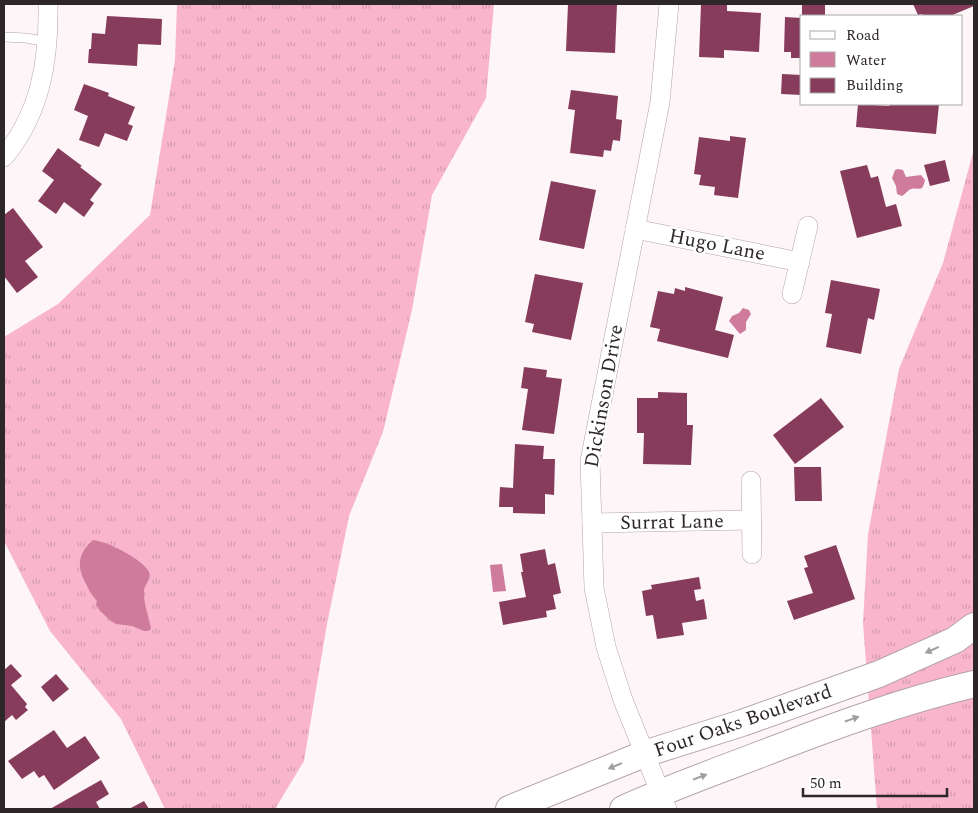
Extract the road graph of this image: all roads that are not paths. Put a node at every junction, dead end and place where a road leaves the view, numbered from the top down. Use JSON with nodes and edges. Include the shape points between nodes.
{"nodes":[{"id":1,"x":48,"y":4,"type":"edge"},
{"id":2,"x":669,"y":4,"type":"edge"},
{"id":3,"x":4,"y":37,"type":"edge"},
{"id":4,"x":48,"y":42,"type":"junction"},
{"id":5,"x":4,"y":157,"type":"edge"},
{"id":6,"x":808,"y":226,"type":"dead end"},
{"id":7,"x":635,"y":229,"type":"junction"},
{"id":8,"x":800,"y":262,"type":"junction"},
{"id":9,"x":792,"y":294,"type":"dead end"},
{"id":10,"x":751,"y":481,"type":"dead end"},
{"id":11,"x":751,"y":520,"type":"junction"},
{"id":12,"x":592,"y":523,"type":"junction"},
{"id":13,"x":752,"y":554,"type":"dead end"},
{"id":14,"x":974,"y":626,"type":"edge"},
{"id":15,"x":974,"y":684,"type":"edge"},
{"id":16,"x":644,"y":754,"type":"junction"},
{"id":17,"x":664,"y":801,"type":"edge"},
{"id":18,"x":508,"y":809,"type":"edge"},
{"id":19,"x":623,"y":809,"type":"edge"}],
"edges":[{"from":1,"to":4,"type":"street"},
{"from":2,"to":7,"type":"street","name":"Dickinson Drive","via":[[660,102]]},
{"from":3,"to":4,"type":"lane"},
{"from":4,"to":5,"type":"street","via":[[39,94],[24,128]]},
{"from":6,"to":8,"type":"street"},
{"from":7,"to":8,"type":"street","name":"Hugo Lane"},
{"from":7,"to":12,"type":"street","name":"Dickinson Drive","via":[[590,461]]},
{"from":8,"to":9,"type":"street"},
{"from":10,"to":11,"type":"street"},
{"from":11,"to":12,"type":"street","name":"Surrat Lane"},
{"from":11,"to":13,"type":"street"},
{"from":12,"to":16,"type":"street","name":"Dickinson Drive","via":[[594,588],[606,647]]},
{"from":14,"to":16,"type":"street","name":"Four Oaks Boulevard","one_way":true,"via":[[956,640],[879,674]]},
{"from":17,"to":15,"type":"street","name":"Four Oaks Boulevard","one_way":true,"via":[[854,718]]},
{"from":16,"to":17,"type":"street","name":"Dickinson Drive"},
{"from":16,"to":18,"type":"street","name":"Four Oaks Boulevard","one_way":true},
{"from":17,"to":19,"type":"street","name":"Four Oaks Boulevard"}]}
